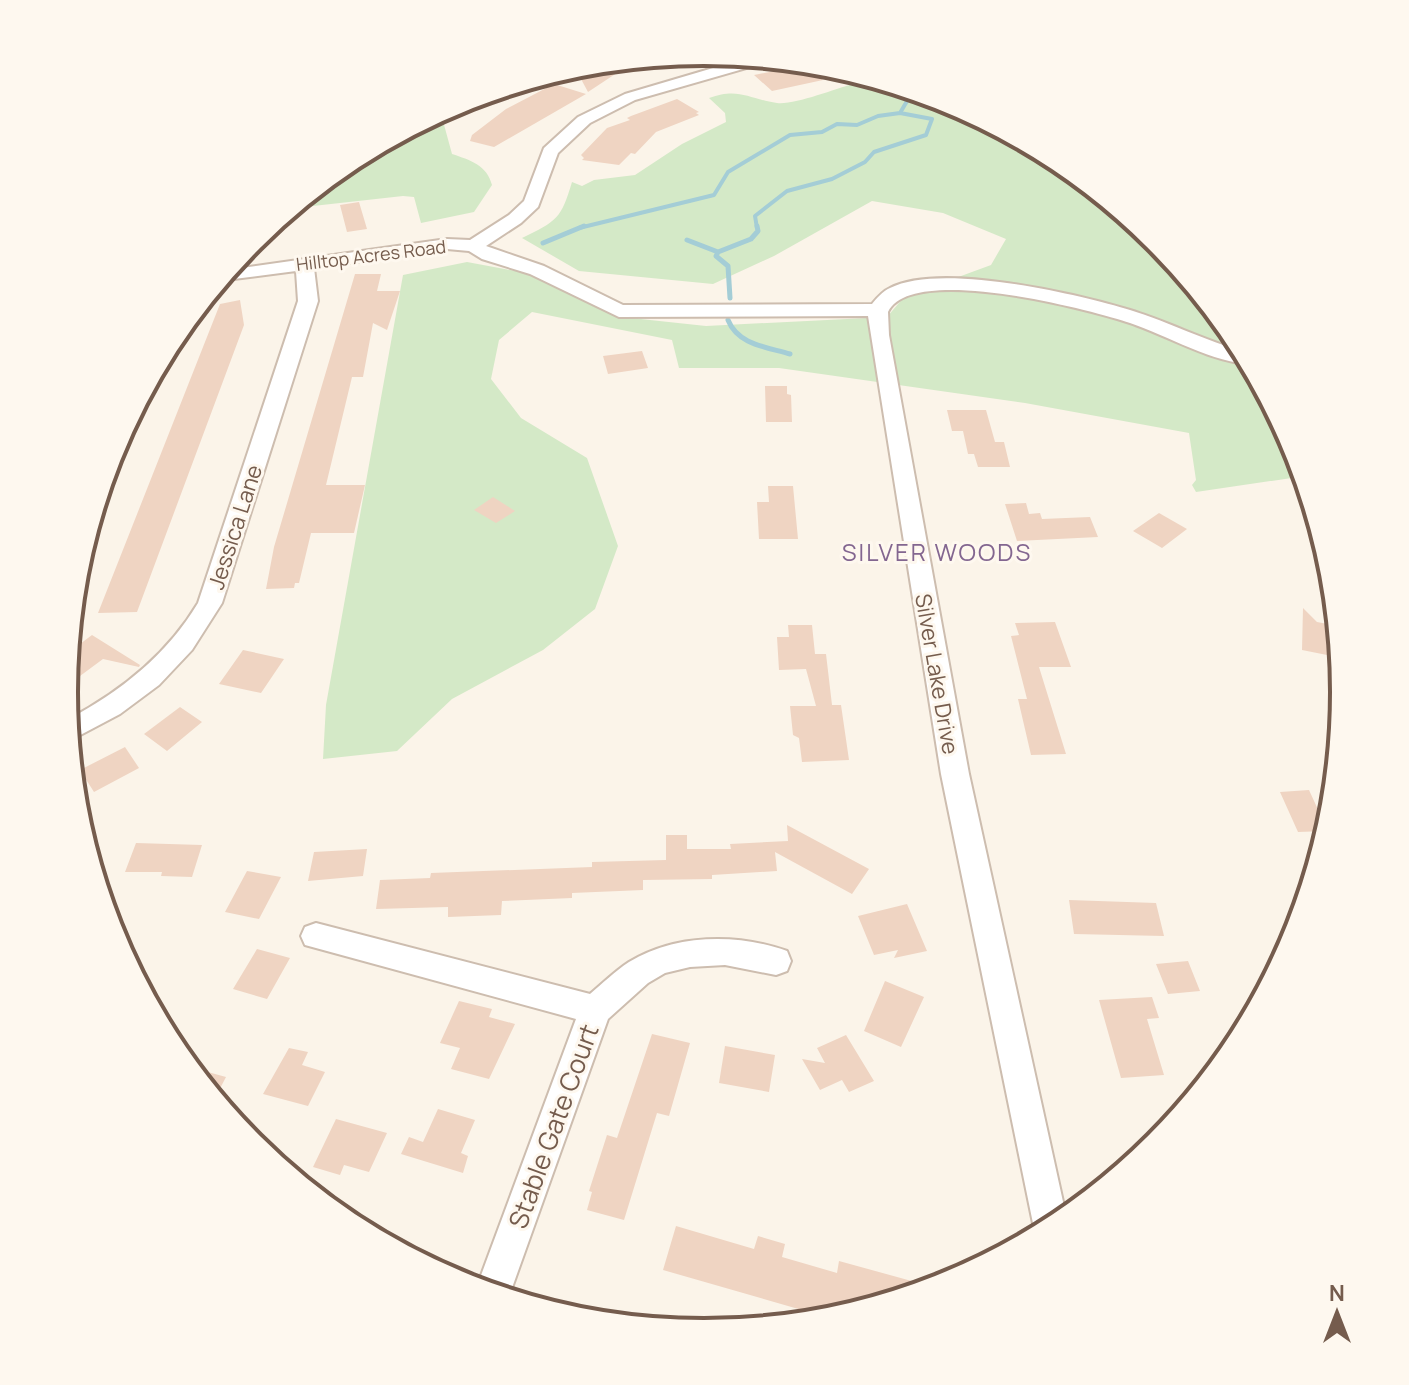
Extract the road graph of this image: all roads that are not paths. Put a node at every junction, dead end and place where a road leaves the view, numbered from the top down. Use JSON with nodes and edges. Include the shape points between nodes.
{"nodes":[{"id":1,"x":716,"y":66,"type":"edge"},
{"id":2,"x":473,"y":246,"type":"junction"},
{"id":3,"x":303,"y":263,"type":"junction"},
{"id":4,"x":238,"y":273,"type":"edge"},
{"id":5,"x":879,"y":310,"type":"junction"},
{"id":6,"x":1230,"y":352,"type":"edge"},
{"id":7,"x":79,"y":725,"type":"edge"},
{"id":8,"x":316,"y":936,"type":"dead end"},
{"id":9,"x":776,"y":961,"type":"dead end"},
{"id":10,"x":595,"y":1010,"type":"junction"},
{"id":11,"x":1048,"y":1216,"type":"edge"},
{"id":12,"x":496,"y":1283,"type":"edge"}],
"edges":[{"from":1,"to":2,"type":"street","via":[[630,97],[584,120],[550,151],[532,203]]},
{"from":2,"to":3,"type":"street","name":"Hilltop Acres Road","via":[[417,246]]},
{"from":2,"to":5,"type":"street","via":[[627,312]]},
{"from":3,"to":4,"type":"street","name":"Hilltop Acres Road"},
{"from":3,"to":7,"type":"street","name":"Jessica Lane","via":[[308,301],[210,603],[198,627],[153,676]]},
{"from":5,"to":6,"type":"street","via":[[889,296],[915,287],[1009,289],[1122,314]]},
{"from":5,"to":11,"type":"street","name":"Silver Lake Drive","via":[[879,335],[955,774]]},
{"from":8,"to":10,"type":"street"},
{"from":9,"to":10,"type":"street","name":"Stable Gate Court","via":[[725,952],[659,961]]},
{"from":10,"to":12,"type":"street","name":"Stable Gate Court"}]}
